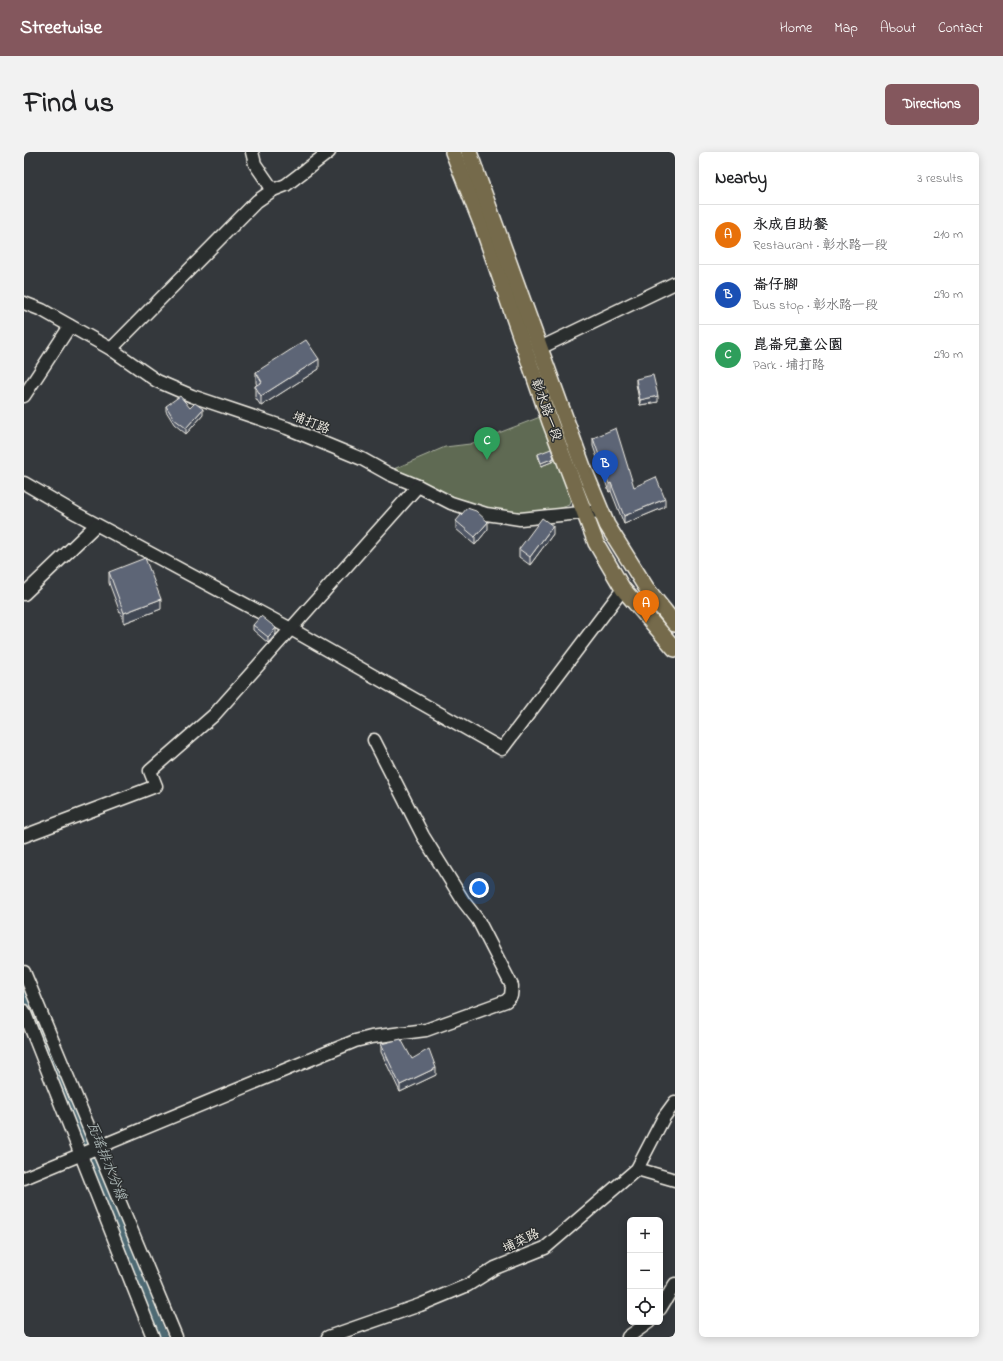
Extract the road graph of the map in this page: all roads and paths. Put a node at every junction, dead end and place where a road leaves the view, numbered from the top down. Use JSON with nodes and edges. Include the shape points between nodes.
{"nodes":[{"id":1,"x":252,"y":152,"type":"edge"},
{"id":2,"x":329,"y":152,"type":"edge"},
{"id":3,"x":453,"y":152,"type":"edge"},
{"id":4,"x":469,"y":152,"type":"edge"},
{"id":5,"x":273,"y":190,"type":"junction"},
{"id":6,"x":675,"y":283,"type":"edge"},
{"id":7,"x":24,"y":303,"type":"edge"},
{"id":8,"x":70,"y":326,"type":"junction"},
{"id":9,"x":540,"y":348,"type":"junction"},
{"id":10,"x":111,"y":349,"type":"junction"},
{"id":11,"x":24,"y":396,"type":"edge"},
{"id":12,"x":24,"y":482,"type":"edge"},
{"id":13,"x":418,"y":486,"type":"junction"},
{"id":14,"x":601,"y":511,"type":"junction"},
{"id":15,"x":584,"y":513,"type":"junction"},
{"id":16,"x":96,"y":525,"type":"junction"},
{"id":17,"x":623,"y":589,"type":"junction"},
{"id":18,"x":24,"y":594,"type":"edge"},
{"id":19,"x":675,"y":625,"type":"edge"},
{"id":20,"x":291,"y":629,"type":"junction"},
{"id":21,"x":663,"y":636,"type":"junction"},
{"id":22,"x":675,"y":649,"type":"edge"},
{"id":23,"x":374,"y":740,"type":"dead end"},
{"id":24,"x":24,"y":836,"type":"edge"},
{"id":25,"x":24,"y":972,"type":"edge"},
{"id":26,"x":24,"y":1011,"type":"edge"},
{"id":27,"x":675,"y":1102,"type":"edge"},
{"id":28,"x":97,"y":1147,"type":"junction"},
{"id":29,"x":82,"y":1154,"type":"junction"},
{"id":30,"x":637,"y":1169,"type":"junction"},
{"id":31,"x":24,"y":1178,"type":"edge"},
{"id":32,"x":675,"y":1180,"type":"edge"},
{"id":33,"x":675,"y":1284,"type":"edge"},
{"id":34,"x":663,"y":1304,"type":"edge"},
{"id":35,"x":645,"y":1325,"type":"edge"},
{"id":36,"x":153,"y":1337,"type":"edge"},
{"id":37,"x":176,"y":1337,"type":"edge"},
{"id":38,"x":328,"y":1337,"type":"edge"},
{"id":39,"x":628,"y":1337,"type":"edge"}],
"edges":[{"from":1,"to":5,"type":"street","via":[[255,164]]},
{"from":2,"to":5,"type":"street","via":[[286,186]]},
{"from":3,"to":15,"type":"main road","name":"彰水路一段","via":[[483,228],[542,401]]},
{"from":4,"to":9,"type":"main road","name":"彰水路一段"},
{"from":5,"to":10,"type":"street","via":[[257,201]]},
{"from":6,"to":9,"type":"street"},
{"from":7,"to":8,"type":"street","name":"埔打路"},
{"from":8,"to":10,"type":"street","name":"埔打路"},
{"from":8,"to":11,"type":"street"},
{"from":9,"to":14,"type":"main road","name":"彰水路一段"},
{"from":10,"to":13,"type":"street","name":"埔打路","via":[[156,381],[287,428],[362,459]]},
{"from":12,"to":16,"type":"street"},
{"from":13,"to":15,"type":"street","name":"埔打路","via":[[451,503],[486,514],[520,519]]},
{"from":13,"to":20,"type":"street"},
{"from":14,"to":15,"type":"street","name":"埔打路"},
{"from":14,"to":19,"type":"main road","name":"彰水路一段","via":[[647,590]]},
{"from":15,"to":17,"type":"main road","name":"彰水路一段","via":[[596,543]]},
{"from":16,"to":18,"type":"street"},
{"from":16,"to":20,"type":"street"},
{"from":17,"to":20,"type":"street","via":[[502,749]]},
{"from":17,"to":21,"type":"main road","name":"彰水路一段"},
{"from":19,"to":21,"type":"main road"},
{"from":20,"to":24,"type":"street","via":[[214,715],[150,771],[156,786]]},
{"from":21,"to":22,"type":"main road","name":"彰水路一段"},
{"from":23,"to":28,"type":"street","via":[[423,836],[478,920],[512,986],[511,996],[506,1001],[426,1030],[355,1041]]},
{"from":25,"to":28,"type":"street"},
{"from":26,"to":29,"type":"street"},
{"from":27,"to":30,"type":"street","name":"埔菜路","via":[[664,1117]]},
{"from":28,"to":29,"type":"street"},
{"from":28,"to":37,"type":"street"},
{"from":29,"to":31,"type":"street"},
{"from":29,"to":36,"type":"street"},
{"from":30,"to":32,"type":"street"},
{"from":30,"to":38,"type":"street","name":"埔菜路","via":[[545,1248],[495,1268],[468,1285],[420,1306]]},
{"from":33,"to":34,"type":"street"},
{"from":35,"to":39,"type":"street"}]}
